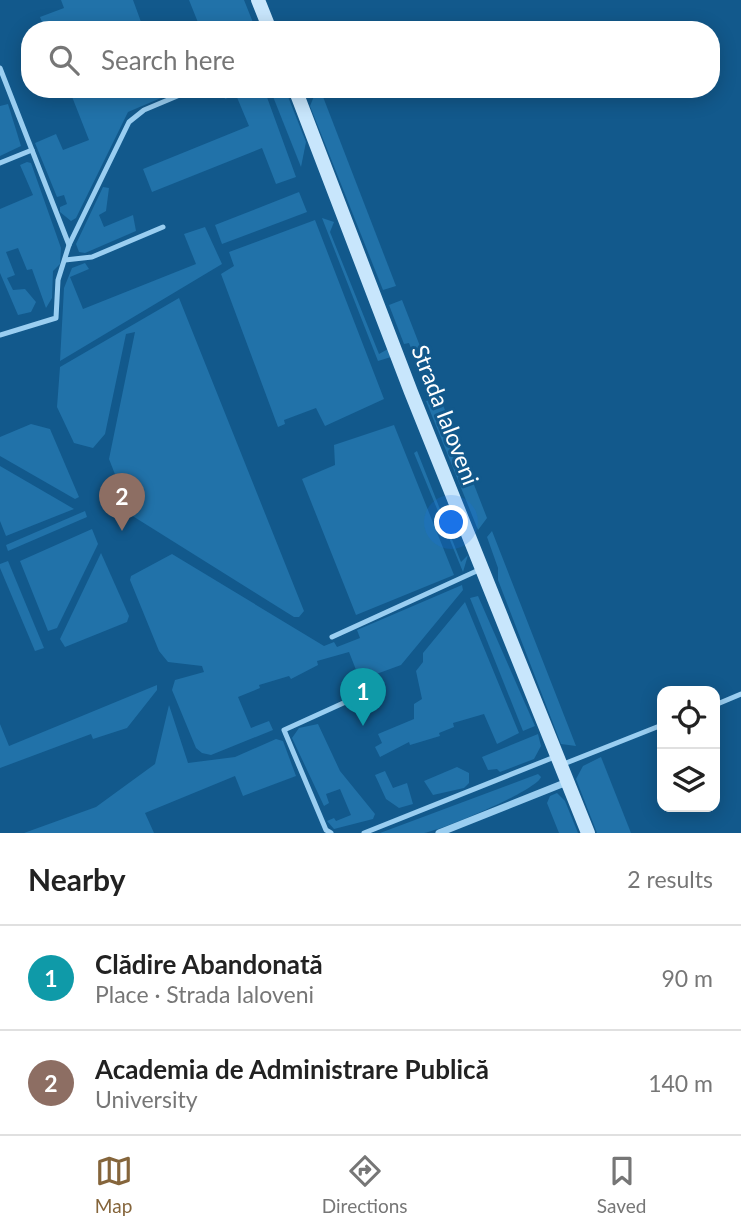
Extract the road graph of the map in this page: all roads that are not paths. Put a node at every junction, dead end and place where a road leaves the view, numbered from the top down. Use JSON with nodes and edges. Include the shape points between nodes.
{"nodes":[{"id":1,"x":258,"y":0,"type":"edge"},
{"id":2,"x":266,"y":21,"type":"edge"},
{"id":3,"x":0,"y":68,"type":"edge"},
{"id":4,"x":173,"y":98,"type":"edge"},
{"id":5,"x":298,"y":98,"type":"edge"},
{"id":6,"x":32,"y":150,"type":"junction"},
{"id":7,"x":0,"y":163,"type":"edge"},
{"id":8,"x":163,"y":227,"type":"dead end"},
{"id":9,"x":69,"y":245,"type":"junction"},
{"id":10,"x":65,"y":260,"type":"junction"},
{"id":11,"x":0,"y":335,"type":"edge"},
{"id":12,"x":481,"y":569,"type":"junction"},
{"id":13,"x":332,"y":637,"type":"dead end"},
{"id":14,"x":741,"y":694,"type":"edge"},
{"id":15,"x":350,"y":700,"type":"dead end"},
{"id":16,"x":720,"y":703,"type":"edge"},
{"id":17,"x":657,"y":727,"type":"edge"},
{"id":18,"x":559,"y":761,"type":"junction"},
{"id":19,"x":568,"y":782,"type":"junction"},
{"id":20,"x":331,"y":833,"type":"edge"},
{"id":21,"x":364,"y":833,"type":"edge"},
{"id":22,"x":439,"y":833,"type":"edge"},
{"id":23,"x":587,"y":833,"type":"edge"}],
"edges":[{"from":1,"to":2,"type":"street"},
{"from":3,"to":6,"type":"lane"},
{"from":4,"to":9,"type":"lane","via":[[129,122]]},
{"from":5,"to":12,"type":"street","name":"Strada Ialoveni"},
{"from":6,"to":7,"type":"lane"},
{"from":6,"to":9,"type":"lane"},
{"from":8,"to":10,"type":"lane","via":[[92,257]]},
{"from":9,"to":10,"type":"lane"},
{"from":10,"to":11,"type":"lane","via":[[58,280],[56,318]]},
{"from":12,"to":13,"type":"lane"},
{"from":12,"to":18,"type":"street","name":"Strada Ialoveni"},
{"from":14,"to":16,"type":"lane"},
{"from":15,"to":20,"type":"lane","via":[[284,730]]},
{"from":17,"to":18,"type":"lane"},
{"from":18,"to":19,"type":"street","name":"Strada Ialoveni"},
{"from":18,"to":21,"type":"lane"},
{"from":19,"to":22,"type":"street"},
{"from":19,"to":23,"type":"street","name":"Strada Ialoveni"}]}
